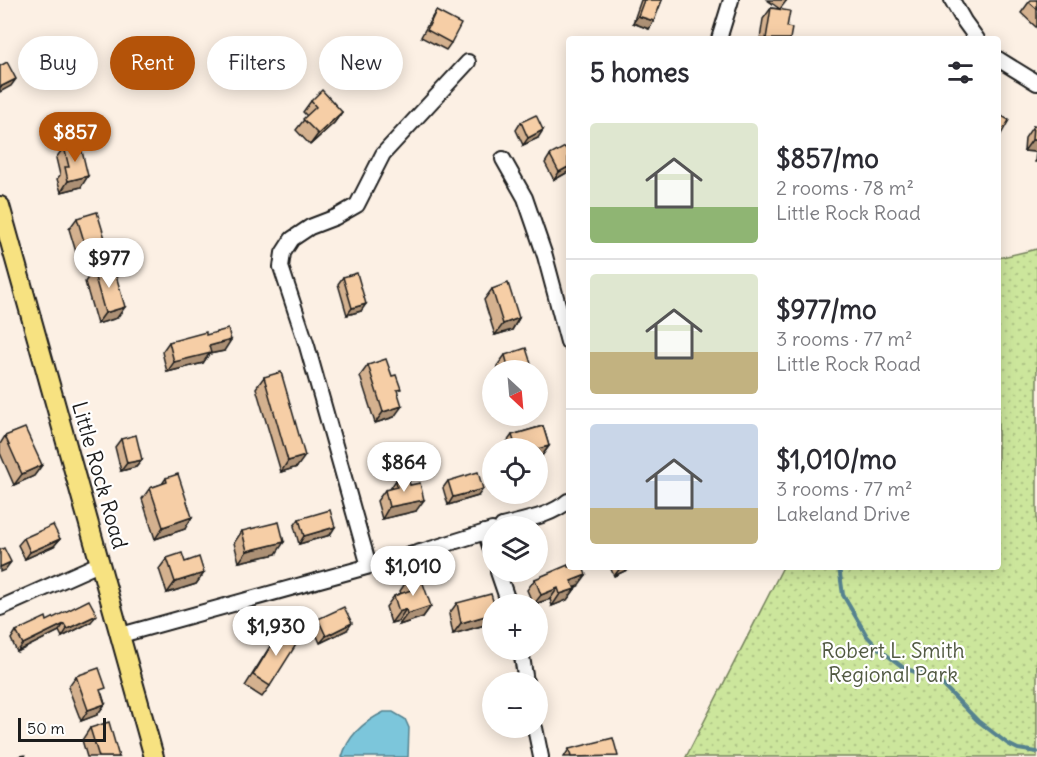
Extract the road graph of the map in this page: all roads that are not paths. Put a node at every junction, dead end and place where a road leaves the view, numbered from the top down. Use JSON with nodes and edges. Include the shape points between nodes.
{"nodes":[{"id":1,"x":731,"y":0,"type":"edge"},
{"id":2,"x":952,"y":0,"type":"edge"},
{"id":3,"x":720,"y":36,"type":"edge"},
{"id":4,"x":975,"y":36,"type":"edge"},
{"id":5,"x":1001,"y":61,"type":"edge"},
{"id":6,"x":468,"y":62,"type":"dead end"},
{"id":7,"x":1037,"y":83,"type":"edge"},
{"id":8,"x":503,"y":159,"type":"dead end"},
{"id":9,"x":0,"y":206,"type":"edge"},
{"id":10,"x":566,"y":335,"type":"edge"},
{"id":11,"x":566,"y":503,"type":"edge"},
{"id":12,"x":536,"y":516,"type":"edge"},
{"id":13,"x":482,"y":533,"type":"edge"},
{"id":14,"x":101,"y":563,"type":"junction"},
{"id":15,"x":369,"y":566,"type":"junction"},
{"id":16,"x":0,"y":608,"type":"edge"},
{"id":17,"x":121,"y":635,"type":"junction"},
{"id":18,"x":537,"y":738,"type":"edge"},
{"id":19,"x":154,"y":757,"type":"edge"},
{"id":20,"x":542,"y":757,"type":"edge"}],
"edges":[{"from":1,"to":3,"type":"street"},
{"from":2,"to":4,"type":"street"},
{"from":5,"to":7,"type":"street"},
{"from":6,"to":15,"type":"street","via":[[383,154],[357,205],[310,226],[292,239],[283,253],[281,267]]},
{"from":8,"to":10,"type":"street","via":[[525,198]]},
{"from":9,"to":14,"type":"main road","name":"Little Rock Road"},
{"from":11,"to":12,"type":"street"},
{"from":13,"to":15,"type":"street"},
{"from":14,"to":16,"type":"street"},
{"from":14,"to":17,"type":"main road","name":"Little Rock Road"},
{"from":15,"to":17,"type":"street"},
{"from":17,"to":19,"type":"main road","name":"Little Rock Road"},
{"from":18,"to":20,"type":"street"}]}
